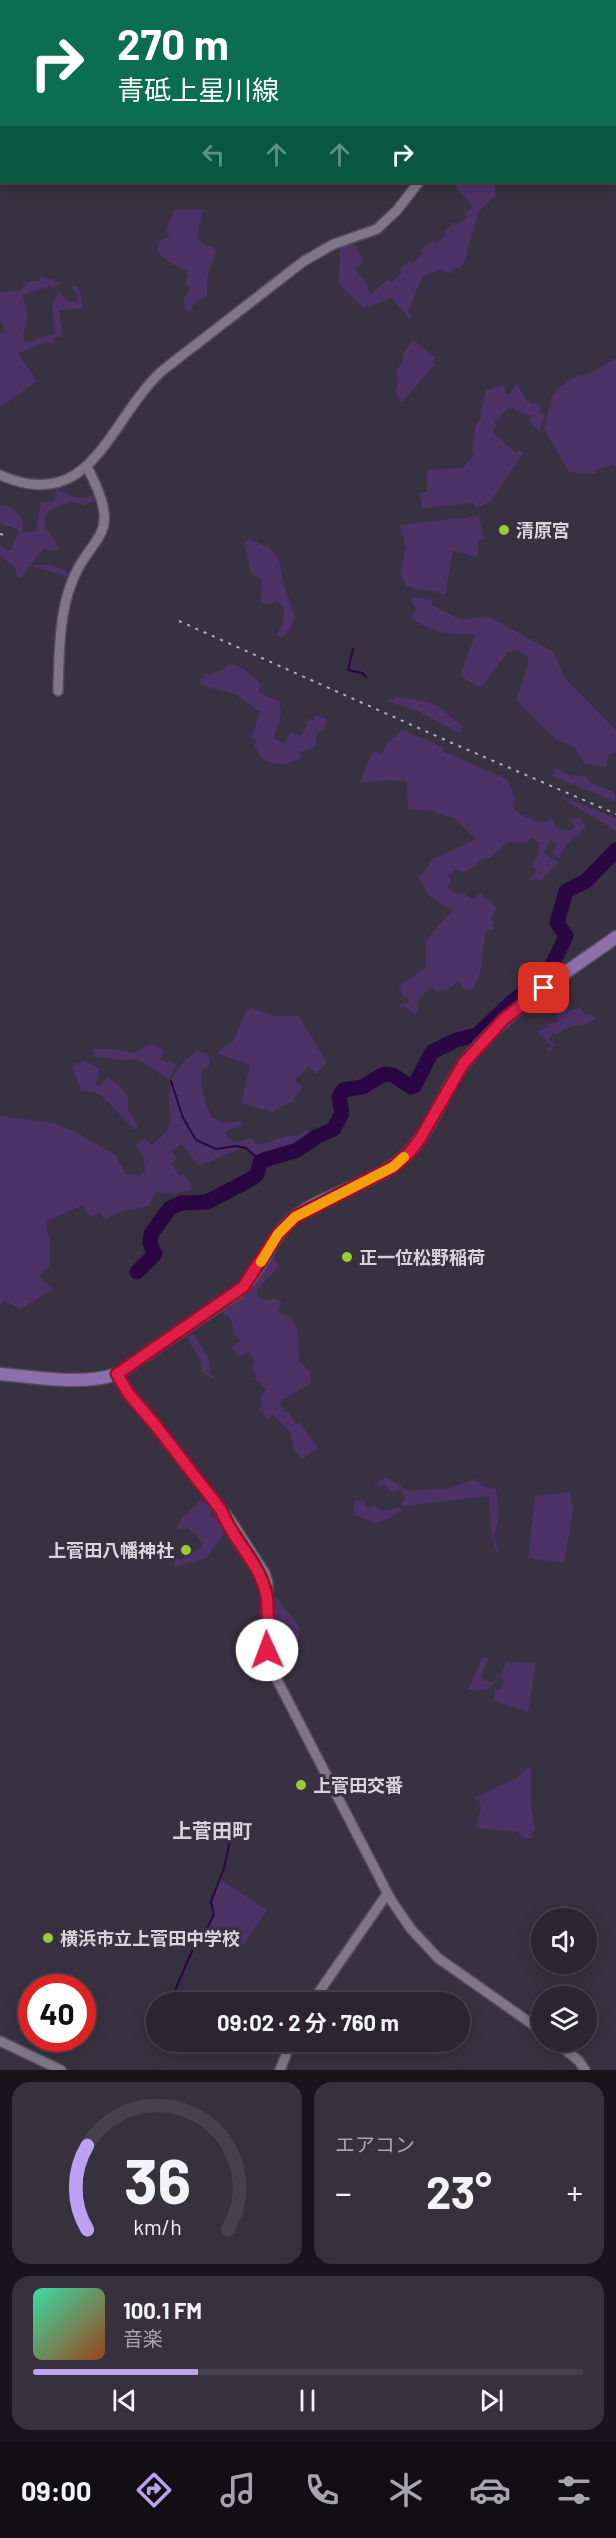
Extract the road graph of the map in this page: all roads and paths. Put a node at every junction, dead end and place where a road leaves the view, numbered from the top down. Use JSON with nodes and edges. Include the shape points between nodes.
{"nodes":[{"id":1,"x":417,"y":183,"type":"edge"},
{"id":2,"x":87,"y":467,"type":"junction"},
{"id":3,"x":0,"y":475,"type":"edge"},
{"id":4,"x":58,"y":691,"type":"dead end"},
{"id":5,"x":616,"y":937,"type":"edge"},
{"id":6,"x":0,"y":1374,"type":"edge"},
{"id":7,"x":117,"y":1374,"type":"junction"},
{"id":8,"x":387,"y":1894,"type":"junction"},
{"id":9,"x":319,"y":1992,"type":"edge"},
{"id":10,"x":531,"y":2023,"type":"edge"},
{"id":11,"x":0,"y":2041,"type":"edge"},
{"id":12,"x":287,"y":2052,"type":"edge"},
{"id":13,"x":568,"y":2052,"type":"edge"},
{"id":14,"x":61,"y":2070,"type":"edge"},
{"id":15,"x":280,"y":2070,"type":"edge"},
{"id":16,"x":585,"y":2070,"type":"edge"}],
"edges":[{"from":1,"to":2,"type":"street","via":[[377,229],[334,244],[304,261],[163,370],[143,390]]},
{"from":2,"to":3,"type":"street","via":[[53,484]]},
{"from":2,"to":4,"type":"street","via":[[103,500],[105,521],[99,540],[78,568],[68,593],[61,630]]},
{"from":5,"to":7,"type":"main road","via":[[520,1006],[489,1035],[463,1064],[420,1139],[401,1160],[295,1217],[278,1234],[243,1287]]},
{"from":6,"to":7,"type":"main road","via":[[103,1379]]},
{"from":7,"to":8,"type":"street","via":[[221,1510],[258,1572],[267,1594],[266,1636],[271,1668]]},
{"from":8,"to":9,"type":"street"},
{"from":8,"to":10,"type":"street","via":[[411,1929],[438,1958]]},
{"from":11,"to":14,"type":"street"},
{"from":12,"to":15,"type":"street"},
{"from":13,"to":16,"type":"street"}]}
